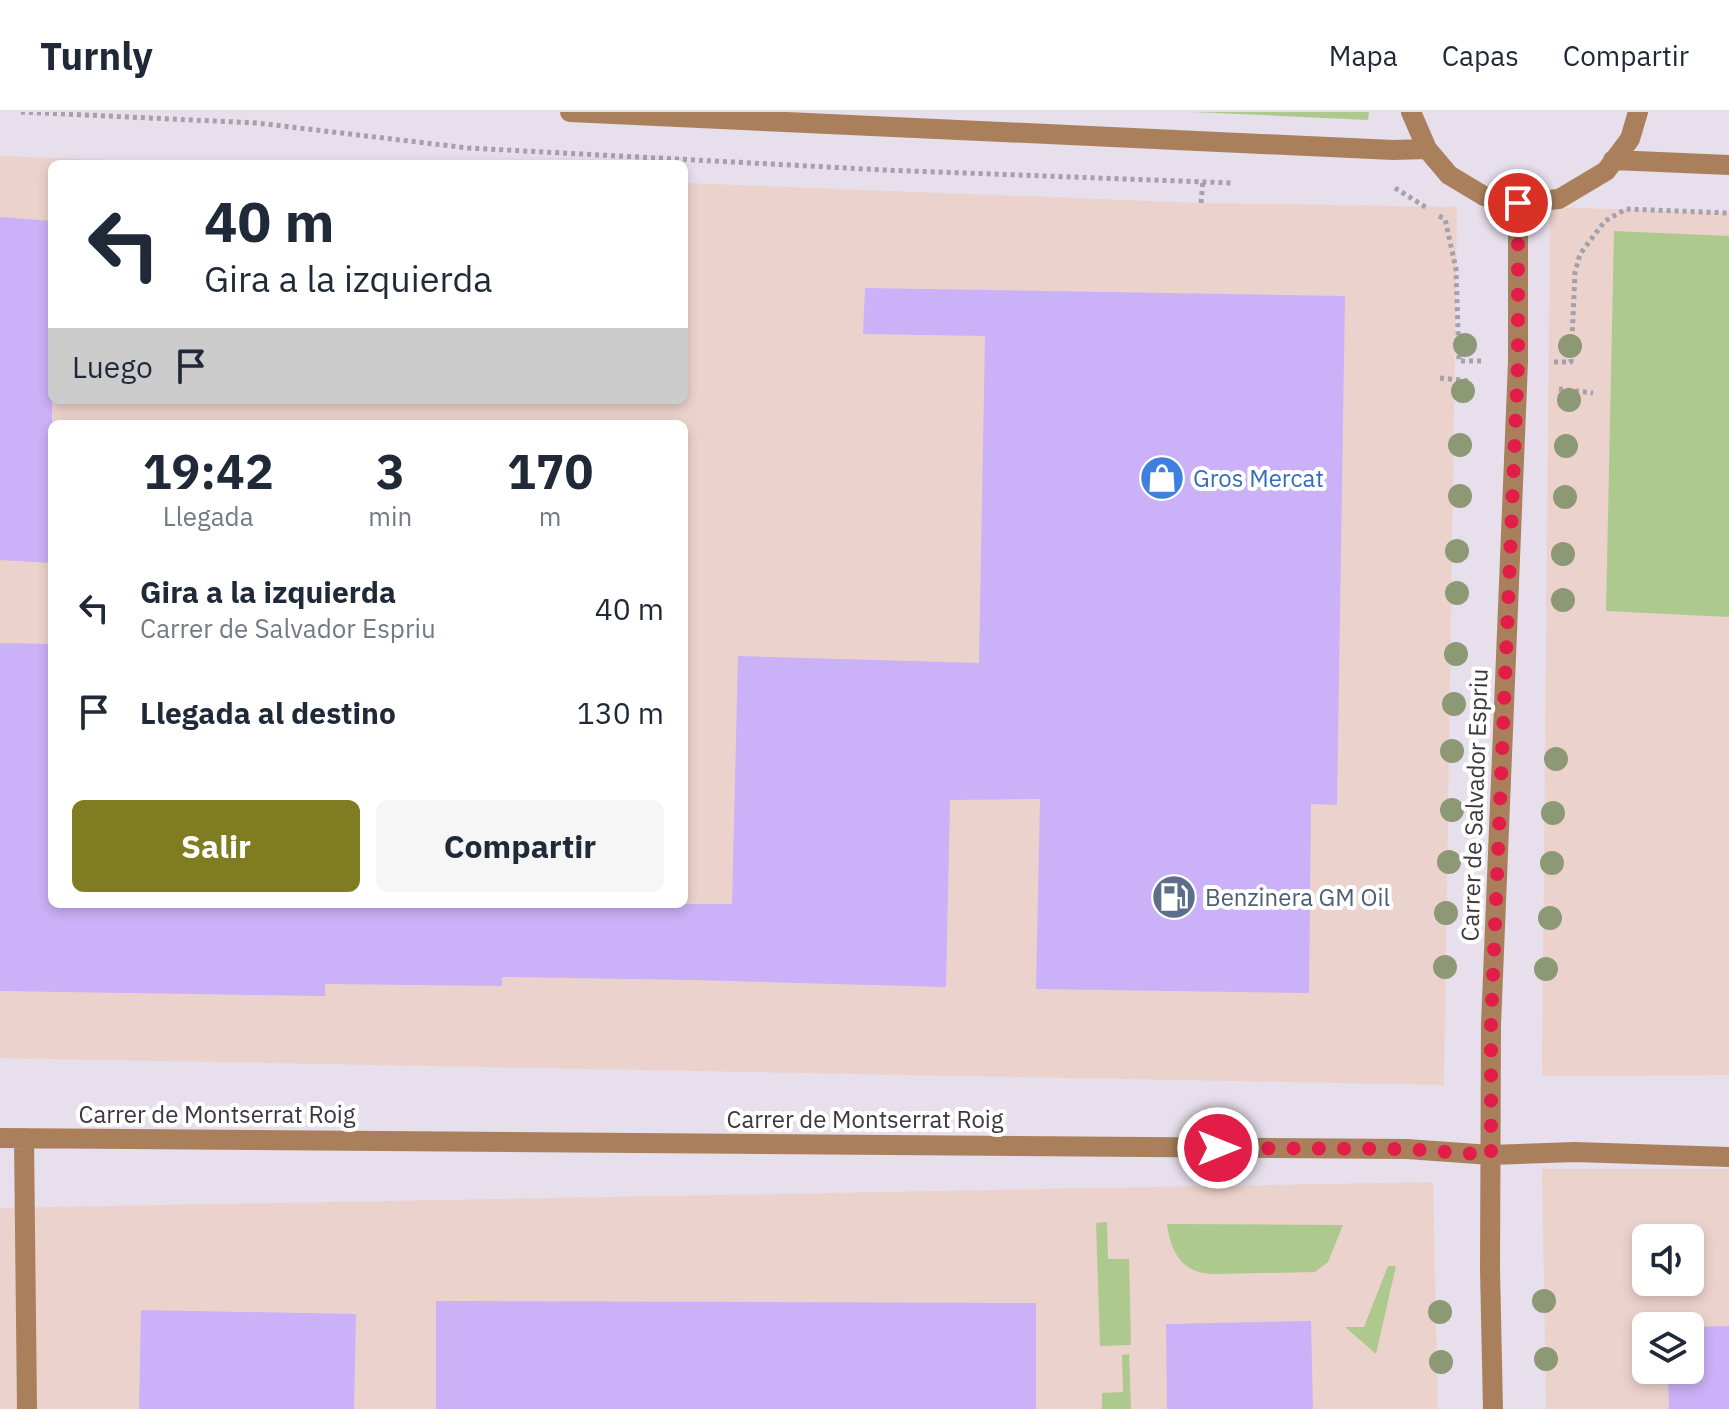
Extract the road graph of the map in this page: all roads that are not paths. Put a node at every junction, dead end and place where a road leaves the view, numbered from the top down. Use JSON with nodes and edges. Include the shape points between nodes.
{"nodes":[{"id":1,"x":570,"y":112,"type":"edge"},
{"id":2,"x":1411,"y":112,"type":"edge"},
{"id":3,"x":1638,"y":112,"type":"edge"},
{"id":4,"x":1427,"y":149,"type":"junction"},
{"id":5,"x":1613,"y":160,"type":"junction"},
{"id":6,"x":1729,"y":165,"type":"edge"},
{"id":7,"x":1518,"y":203,"type":"junction"},
{"id":8,"x":0,"y":1138,"type":"edge"},
{"id":9,"x":24,"y":1138,"type":"junction"},
{"id":10,"x":1491,"y":1155,"type":"junction"},
{"id":11,"x":1729,"y":1157,"type":"edge"},
{"id":12,"x":27,"y":1409,"type":"edge"},
{"id":13,"x":1493,"y":1409,"type":"edge"}],
"edges":[{"from":1,"to":4,"type":"street"},
{"from":2,"to":4,"type":"street"},
{"from":3,"to":5,"type":"street","via":[[1630,139]]},
{"from":4,"to":7,"type":"street","via":[[1449,175],[1484,196]]},
{"from":5,"to":6,"type":"street"},
{"from":5,"to":7,"type":"street","via":[[1606,171],[1559,199]]},
{"from":7,"to":10,"type":"street","name":"Carrer de Salvador Espriu","via":[[1518,362],[1491,1025]]},
{"from":8,"to":9,"type":"street","name":"Carrer de Montserrat Roig"},
{"from":9,"to":10,"type":"street","name":"Carrer de Montserrat Roig","via":[[1407,1149]]},
{"from":9,"to":12,"type":"street"},
{"from":10,"to":11,"type":"street","name":"Carrer de Montserrat Roig"},
{"from":10,"to":13,"type":"street","name":"Carrer de Salvador Espriu"}]}
